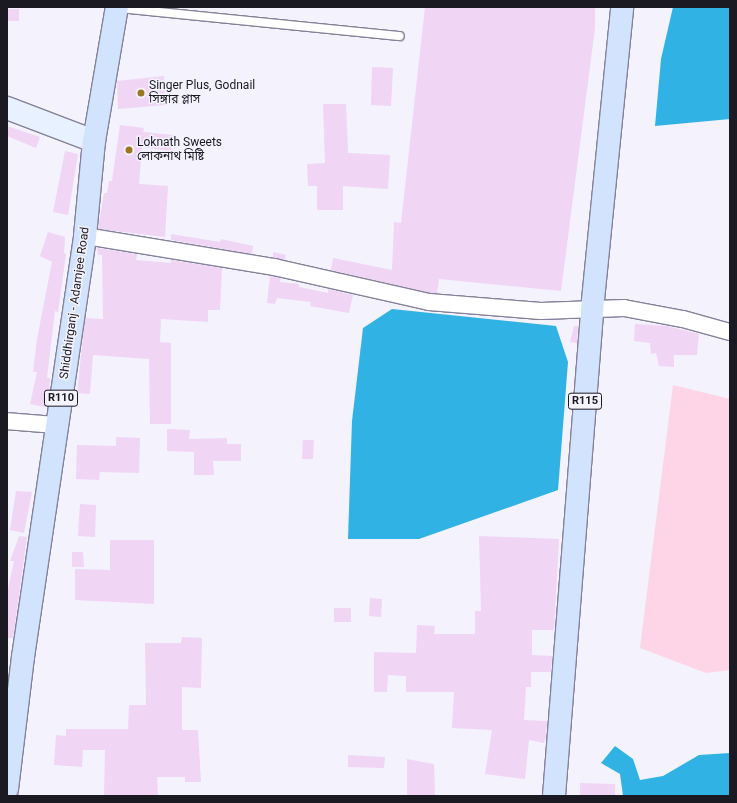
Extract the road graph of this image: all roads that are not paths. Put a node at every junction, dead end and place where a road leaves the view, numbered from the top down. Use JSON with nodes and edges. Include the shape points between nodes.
{"nodes":[{"id":1,"x":117,"y":7,"type":"edge"},
{"id":2,"x":622,"y":7,"type":"edge"},
{"id":3,"x":400,"y":36,"type":"dead end"},
{"id":4,"x":7,"y":108,"type":"edge"},
{"id":5,"x":94,"y":142,"type":"junction"},
{"id":6,"x":85,"y":236,"type":"junction"},
{"id":7,"x":592,"y":310,"type":"junction"},
{"id":8,"x":730,"y":332,"type":"edge"},
{"id":9,"x":7,"y":421,"type":"edge"},
{"id":10,"x":57,"y":425,"type":"junction"},
{"id":11,"x":7,"y":789,"type":"edge"},
{"id":12,"x":554,"y":796,"type":"edge"}],
"edges":[{"from":1,"to":3,"type":"lane"},
{"from":1,"to":5,"type":"main road","name":"Shiddhirganj - Adamjee Road","number":"R110"},
{"from":2,"to":7,"type":"main road","number":"R115"},
{"from":4,"to":5,"type":"street"},
{"from":5,"to":6,"type":"main road","name":"Shiddhirganj - Adamjee Road","number":"R110"},
{"from":6,"to":7,"type":"street","via":[[266,265],[428,302],[541,311]]},
{"from":6,"to":10,"type":"main road","name":"Shiddhirganj - Adamjee Road","number":"R110"},
{"from":7,"to":8,"type":"street","via":[[624,308],[683,319]]},
{"from":7,"to":12,"type":"main road","number":"R115"},
{"from":9,"to":10,"type":"street"},
{"from":10,"to":11,"type":"main road","name":"Shiddhirganj - Adamjee Road","number":"R110","via":[[23,657]]}]}
